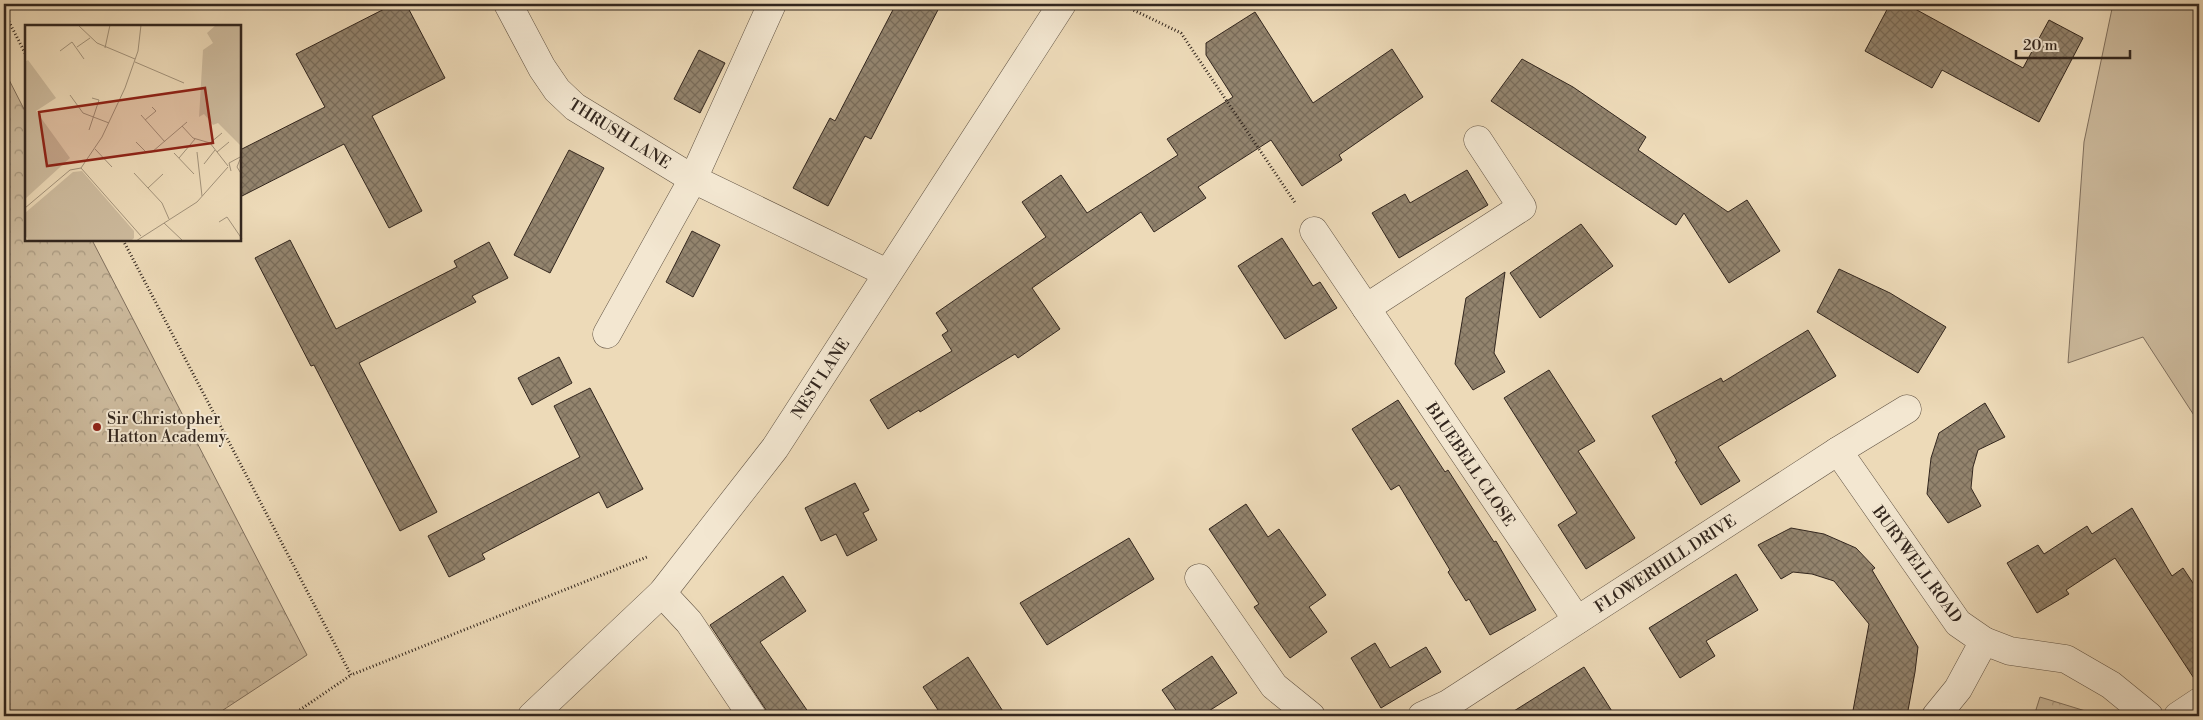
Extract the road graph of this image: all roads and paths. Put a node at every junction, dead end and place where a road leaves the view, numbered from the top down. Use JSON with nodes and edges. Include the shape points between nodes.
{"nodes":[{"id":1,"x":508,"y":4,"type":"edge"},
{"id":2,"x":772,"y":4,"type":"edge"},
{"id":3,"x":1062,"y":4,"type":"edge"},
{"id":4,"x":1121,"y":4,"type":"edge"},
{"id":5,"x":4,"y":12,"type":"edge"},
{"id":6,"x":25,"y":53,"type":"edge"},
{"id":7,"x":1478,"y":140,"type":"dead end"},
{"id":8,"x":693,"y":179,"type":"junction"},
{"id":9,"x":1314,"y":231,"type":"joint"},
{"id":10,"x":124,"y":241,"type":"edge"},
{"id":11,"x":887,"y":273,"type":"junction"},
{"id":12,"x":1366,"y":308,"type":"junction"},
{"id":13,"x":607,"y":334,"type":"dead end"},
{"id":14,"x":1907,"y":410,"type":"dead end"},
{"id":15,"x":1838,"y":451,"type":"junction"},
{"id":16,"x":655,"y":554,"type":"dead end"},
{"id":17,"x":1198,"y":578,"type":"dead end"},
{"id":18,"x":662,"y":593,"type":"junction"},
{"id":19,"x":1577,"y":620,"type":"junction"},
{"id":20,"x":1984,"y":641,"type":"junction"},
{"id":21,"x":351,"y":675,"type":"junction"},
{"id":22,"x":2199,"y":702,"type":"edge"},
{"id":23,"x":291,"y":716,"type":"edge"},
{"id":24,"x":532,"y":716,"type":"edge"},
{"id":25,"x":752,"y":716,"type":"edge"},
{"id":26,"x":1310,"y":716,"type":"edge"},
{"id":27,"x":1422,"y":716,"type":"edge"},
{"id":28,"x":1936,"y":716,"type":"edge"},
{"id":29,"x":2149,"y":716,"type":"edge"},
{"id":30,"x":2178,"y":716,"type":"edge"}],
"edges":[{"from":1,"to":8,"type":"street","name":"THRUSH LANE","via":[[542,68],[563,97]]},
{"from":2,"to":8,"type":"street"},
{"from":3,"to":11,"type":"street","name":"NEST LANE"},
{"from":4,"to":9,"type":"path","via":[[1181,33]]},
{"from":5,"to":6,"type":"path"},
{"from":7,"to":12,"type":"street","via":[[1522,207]]},
{"from":8,"to":11,"type":"street","name":"THRUSH LANE"},
{"from":8,"to":13,"type":"street"},
{"from":9,"to":12,"type":"street","name":"BLUEBELL CLOSE"},
{"from":10,"to":21,"type":"path"},
{"from":11,"to":18,"type":"street","name":"NEST LANE","via":[[774,448]]},
{"from":12,"to":19,"type":"street","name":"BLUEBELL CLOSE"},
{"from":14,"to":15,"type":"street","name":"FLOWERHILL DRIVE"},
{"from":15,"to":19,"type":"street","name":"FLOWERHILL DRIVE"},
{"from":15,"to":20,"type":"street","name":"BURYWELL ROAD","via":[[1958,623]]},
{"from":16,"to":21,"type":"path"},
{"from":17,"to":26,"type":"street","via":[[1274,686]]},
{"from":18,"to":24,"type":"street","name":"NEST LANE"},
{"from":18,"to":25,"type":"street","via":[[689,622]]},
{"from":19,"to":27,"type":"street","name":"FLOWERHILL DRIVE","via":[[1448,704]]},
{"from":20,"to":28,"type":"street","via":[[1958,689]]},
{"from":20,"to":29,"type":"street","name":"BURYWELL ROAD","via":[[2010,651],[2066,659],[2111,685]]},
{"from":21,"to":23,"type":"path"},
{"from":22,"to":30,"type":"street"}]}
